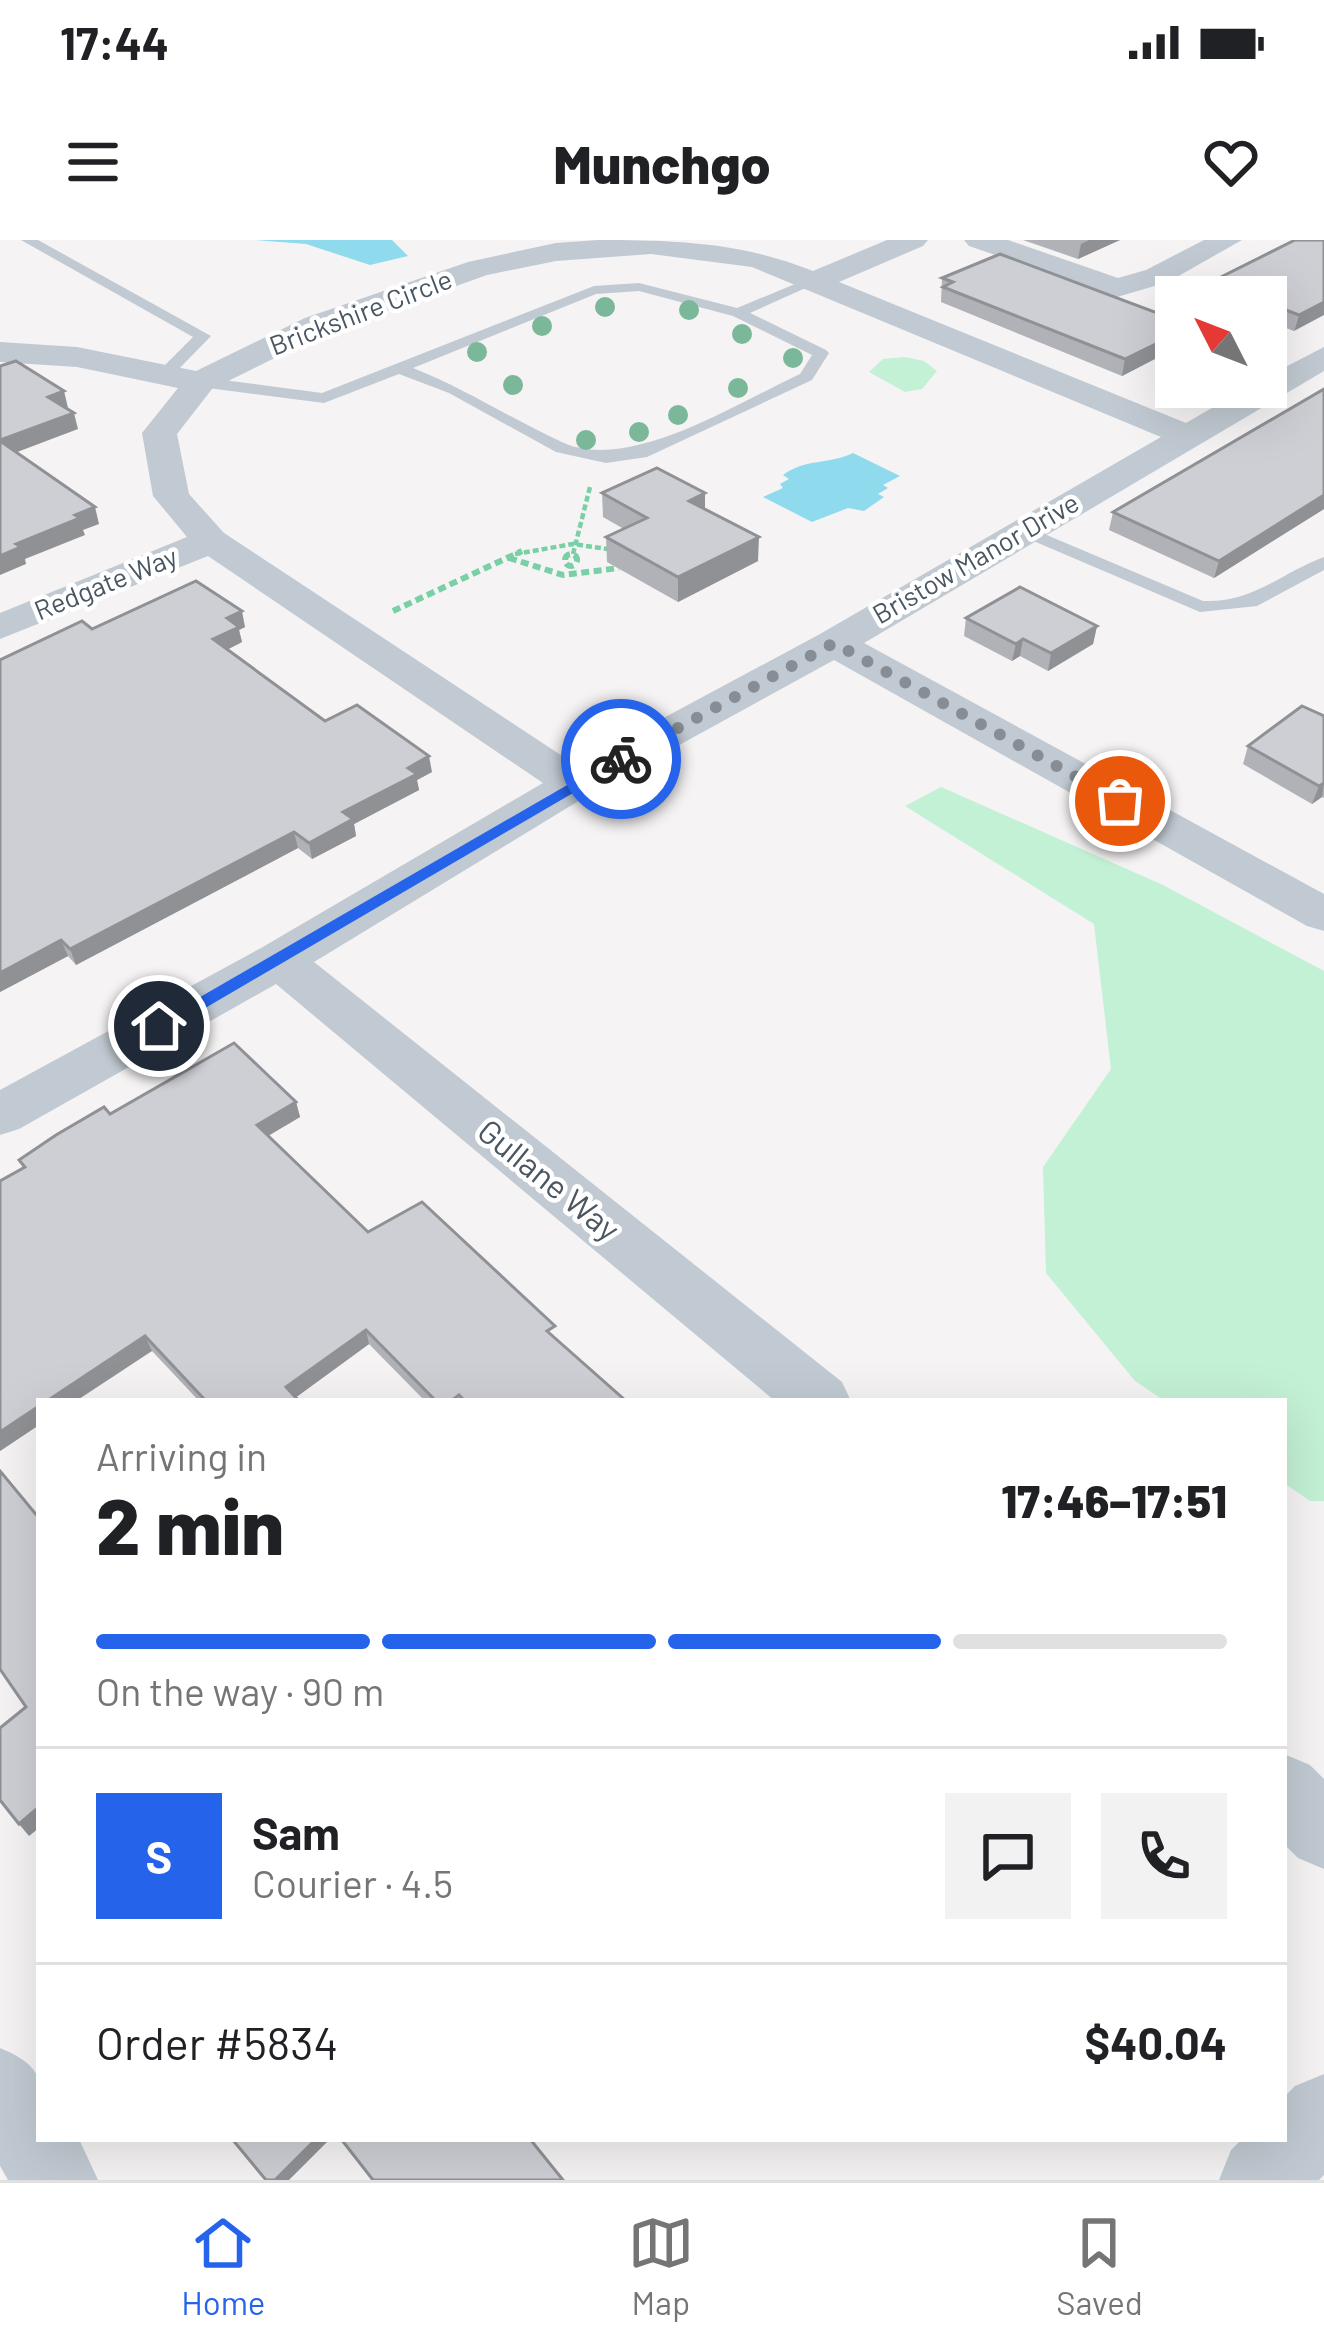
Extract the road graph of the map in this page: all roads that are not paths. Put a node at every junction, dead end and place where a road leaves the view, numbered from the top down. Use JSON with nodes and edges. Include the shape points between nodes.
{"nodes":[{"id":1,"x":28,"y":240,"type":"edge"},
{"id":2,"x":913,"y":240,"type":"edge"},
{"id":3,"x":980,"y":240,"type":"edge"},
{"id":4,"x":1227,"y":240,"type":"edge"},
{"id":5,"x":812,"y":282,"type":"junction"},
{"id":6,"x":1118,"y":288,"type":"junction"},
{"id":7,"x":1155,"y":303,"type":"edge"},
{"id":8,"x":738,"y":313,"type":"junction"},
{"id":9,"x":0,"y":352,"type":"edge"},
{"id":10,"x":1287,"y":352,"type":"edge"},
{"id":11,"x":1318,"y":360,"type":"edge"},
{"id":12,"x":404,"y":370,"type":"junction"},
{"id":13,"x":164,"y":375,"type":"junction"},
{"id":14,"x":200,"y":382,"type":"junction"},
{"id":15,"x":1188,"y":436,"type":"junction"},
{"id":16,"x":1023,"y":530,"type":"junction"},
{"id":17,"x":211,"y":541,"type":"junction"},
{"id":18,"x":1324,"y":562,"type":"edge"},
{"id":19,"x":0,"y":627,"type":"edge"},
{"id":20,"x":834,"y":643,"type":"junction"},
{"id":21,"x":574,"y":784,"type":"junction"},
{"id":22,"x":1324,"y":915,"type":"edge"},
{"id":23,"x":279,"y":960,"type":"junction"},
{"id":24,"x":0,"y":1115,"type":"edge"},
{"id":25,"x":816,"y":1398,"type":"edge"},
{"id":26,"x":1287,"y":1794,"type":"edge"},
{"id":27,"x":1324,"y":1832,"type":"edge"},
{"id":28,"x":0,"y":2089,"type":"edge"},
{"id":29,"x":1324,"y":2115,"type":"edge"},
{"id":30,"x":56,"y":2180,"type":"edge"},
{"id":31,"x":1261,"y":2180,"type":"edge"}],
"edges":[{"from":1,"to":13,"type":"lane","via":[[203,336]]},
{"from":2,"to":5,"type":"street"},
{"from":3,"to":6,"type":"street"},
{"from":4,"to":6,"type":"street"},
{"from":5,"to":8,"type":"lane"},
{"from":5,"to":14,"type":"street","name":"Brickshire Circle","via":[[758,259],[686,249],[556,252],[479,268],[316,325]]},
{"from":5,"to":15,"type":"street","name":"Brickshire Circle"},
{"from":6,"to":7,"type":"street"},
{"from":8,"to":12,"type":"lane","via":[[639,287],[594,290]]},
{"from":8,"to":12,"type":"lane","via":[[820,353],[806,377],[641,453],[562,448]]},
{"from":9,"to":13,"type":"street"},
{"from":10,"to":11,"type":"street"},
{"from":11,"to":15,"type":"street","name":"Bristow Manor Drive"},
{"from":12,"to":14,"type":"lane","via":[[324,398]]},
{"from":13,"to":14,"type":"street"},
{"from":14,"to":17,"type":"street","name":"Brickshire Circle","via":[[160,433],[172,496]]},
{"from":15,"to":16,"type":"street","name":"Bristow Manor Drive"},
{"from":16,"to":18,"type":"lane","via":[[1200,606],[1228,610],[1288,587]]},
{"from":16,"to":20,"type":"street","name":"Bristow Manor Drive"},
{"from":17,"to":19,"type":"street","name":"Redgate Way"},
{"from":17,"to":21,"type":"street","name":"Brickshire Circle"},
{"from":20,"to":21,"type":"street","name":"Bristow Manor Drive"},
{"from":20,"to":22,"type":"street"},
{"from":21,"to":23,"type":"street","name":"Bristow Manor Drive"},
{"from":23,"to":24,"type":"street","name":"Bristow Manor Drive"},
{"from":23,"to":25,"type":"street","name":"Gullane Way"},
{"from":26,"to":27,"type":"street"},
{"from":28,"to":30,"type":"street"},
{"from":29,"to":31,"type":"street"}]}
